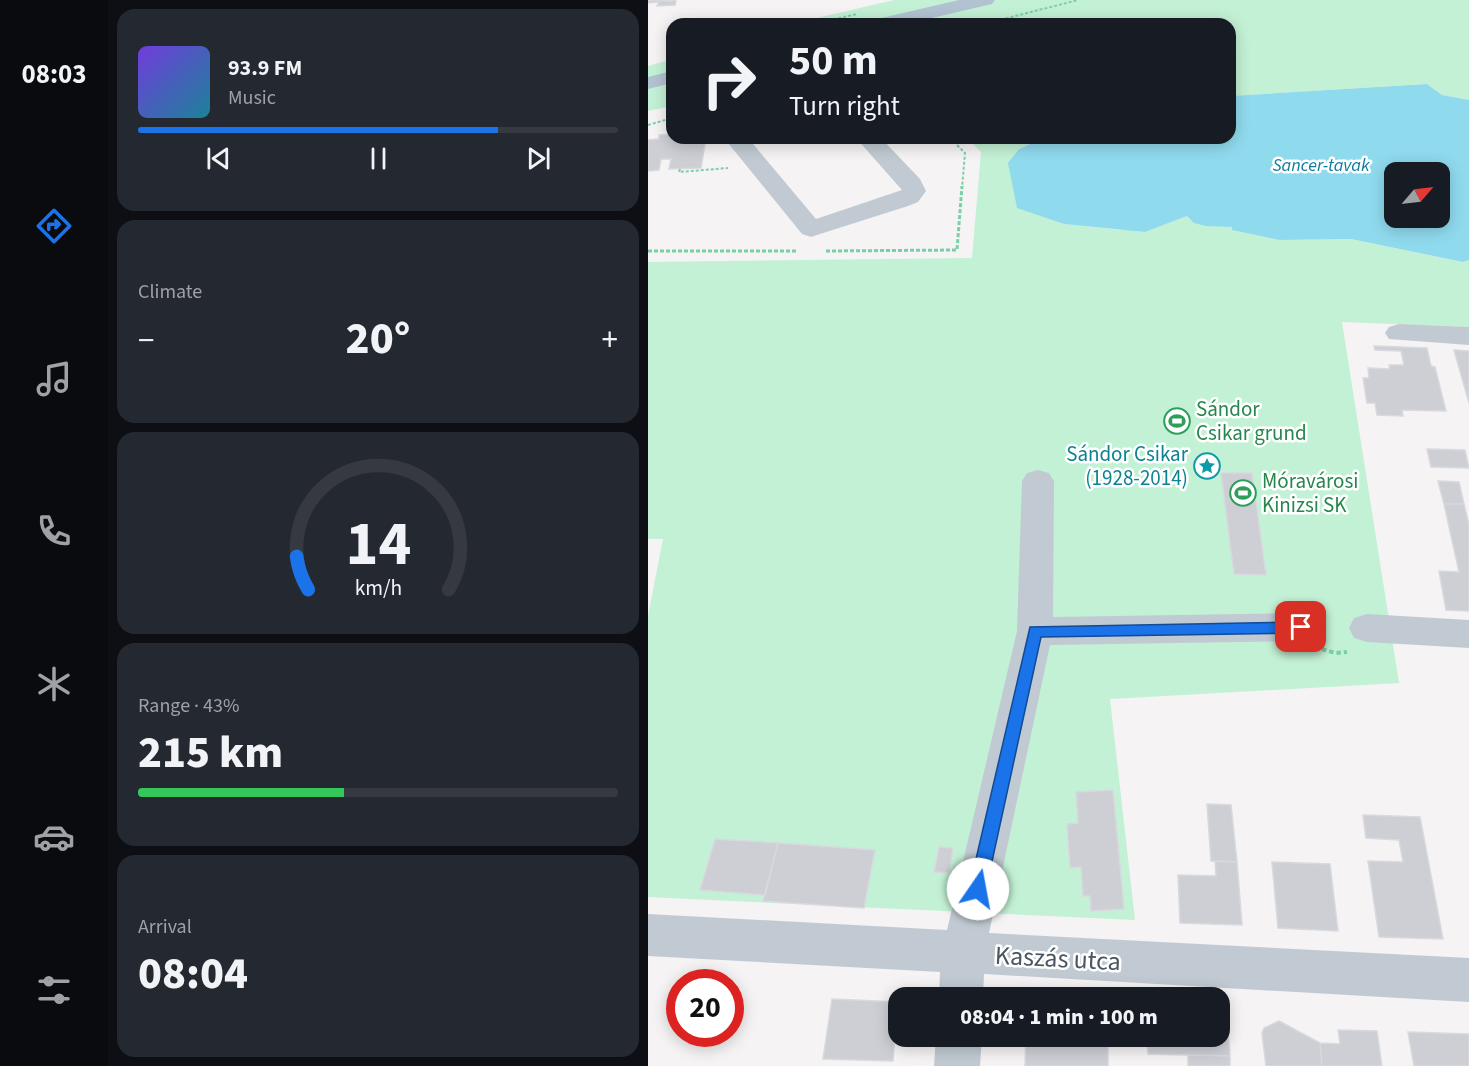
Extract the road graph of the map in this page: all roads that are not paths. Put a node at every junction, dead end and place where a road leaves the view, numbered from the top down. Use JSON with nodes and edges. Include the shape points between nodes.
{"nodes":[{"id":1,"x":985,"y":0,"type":"edge"},
{"id":2,"x":906,"y":18,"type":"edge"},
{"id":3,"x":666,"y":78,"type":"edge"},
{"id":4,"x":648,"y":83,"type":"edge"},
{"id":5,"x":741,"y":144,"type":"edge"},
{"id":6,"x":874,"y":144,"type":"edge"},
{"id":7,"x":1399,"y":333,"type":"dead end"},
{"id":8,"x":1469,"y":336,"type":"edge"},
{"id":9,"x":1038,"y":481,"type":"dead end"},
{"id":10,"x":1301,"y":627,"type":"dead end"},
{"id":11,"x":1367,"y":628,"type":"dead end"},
{"id":12,"x":1035,"y":632,"type":"junction"},
{"id":13,"x":1469,"y":634,"type":"edge"},
{"id":14,"x":648,"y":935,"type":"edge"},
{"id":15,"x":963,"y":953,"type":"junction"},
{"id":16,"x":1469,"y":980,"type":"edge"},
{"id":17,"x":961,"y":987,"type":"edge"},
{"id":18,"x":958,"y":1047,"type":"edge"},
{"id":19,"x":957,"y":1066,"type":"edge"}],
"edges":[{"from":1,"to":2,"type":"main road"},
{"from":3,"to":4,"type":"main road"},
{"from":5,"to":6,"type":"street","via":[[811,229],[899,201],[914,191]]},
{"from":7,"to":8,"type":"street"},
{"from":9,"to":12,"type":"street"},
{"from":10,"to":12,"type":"street"},
{"from":11,"to":13,"type":"street"},
{"from":12,"to":15,"type":"street"},
{"from":14,"to":15,"type":"street","name":"Kaszás utca"},
{"from":15,"to":16,"type":"street","name":"Kaszás utca"},
{"from":15,"to":17,"type":"street"},
{"from":18,"to":19,"type":"street"}]}
